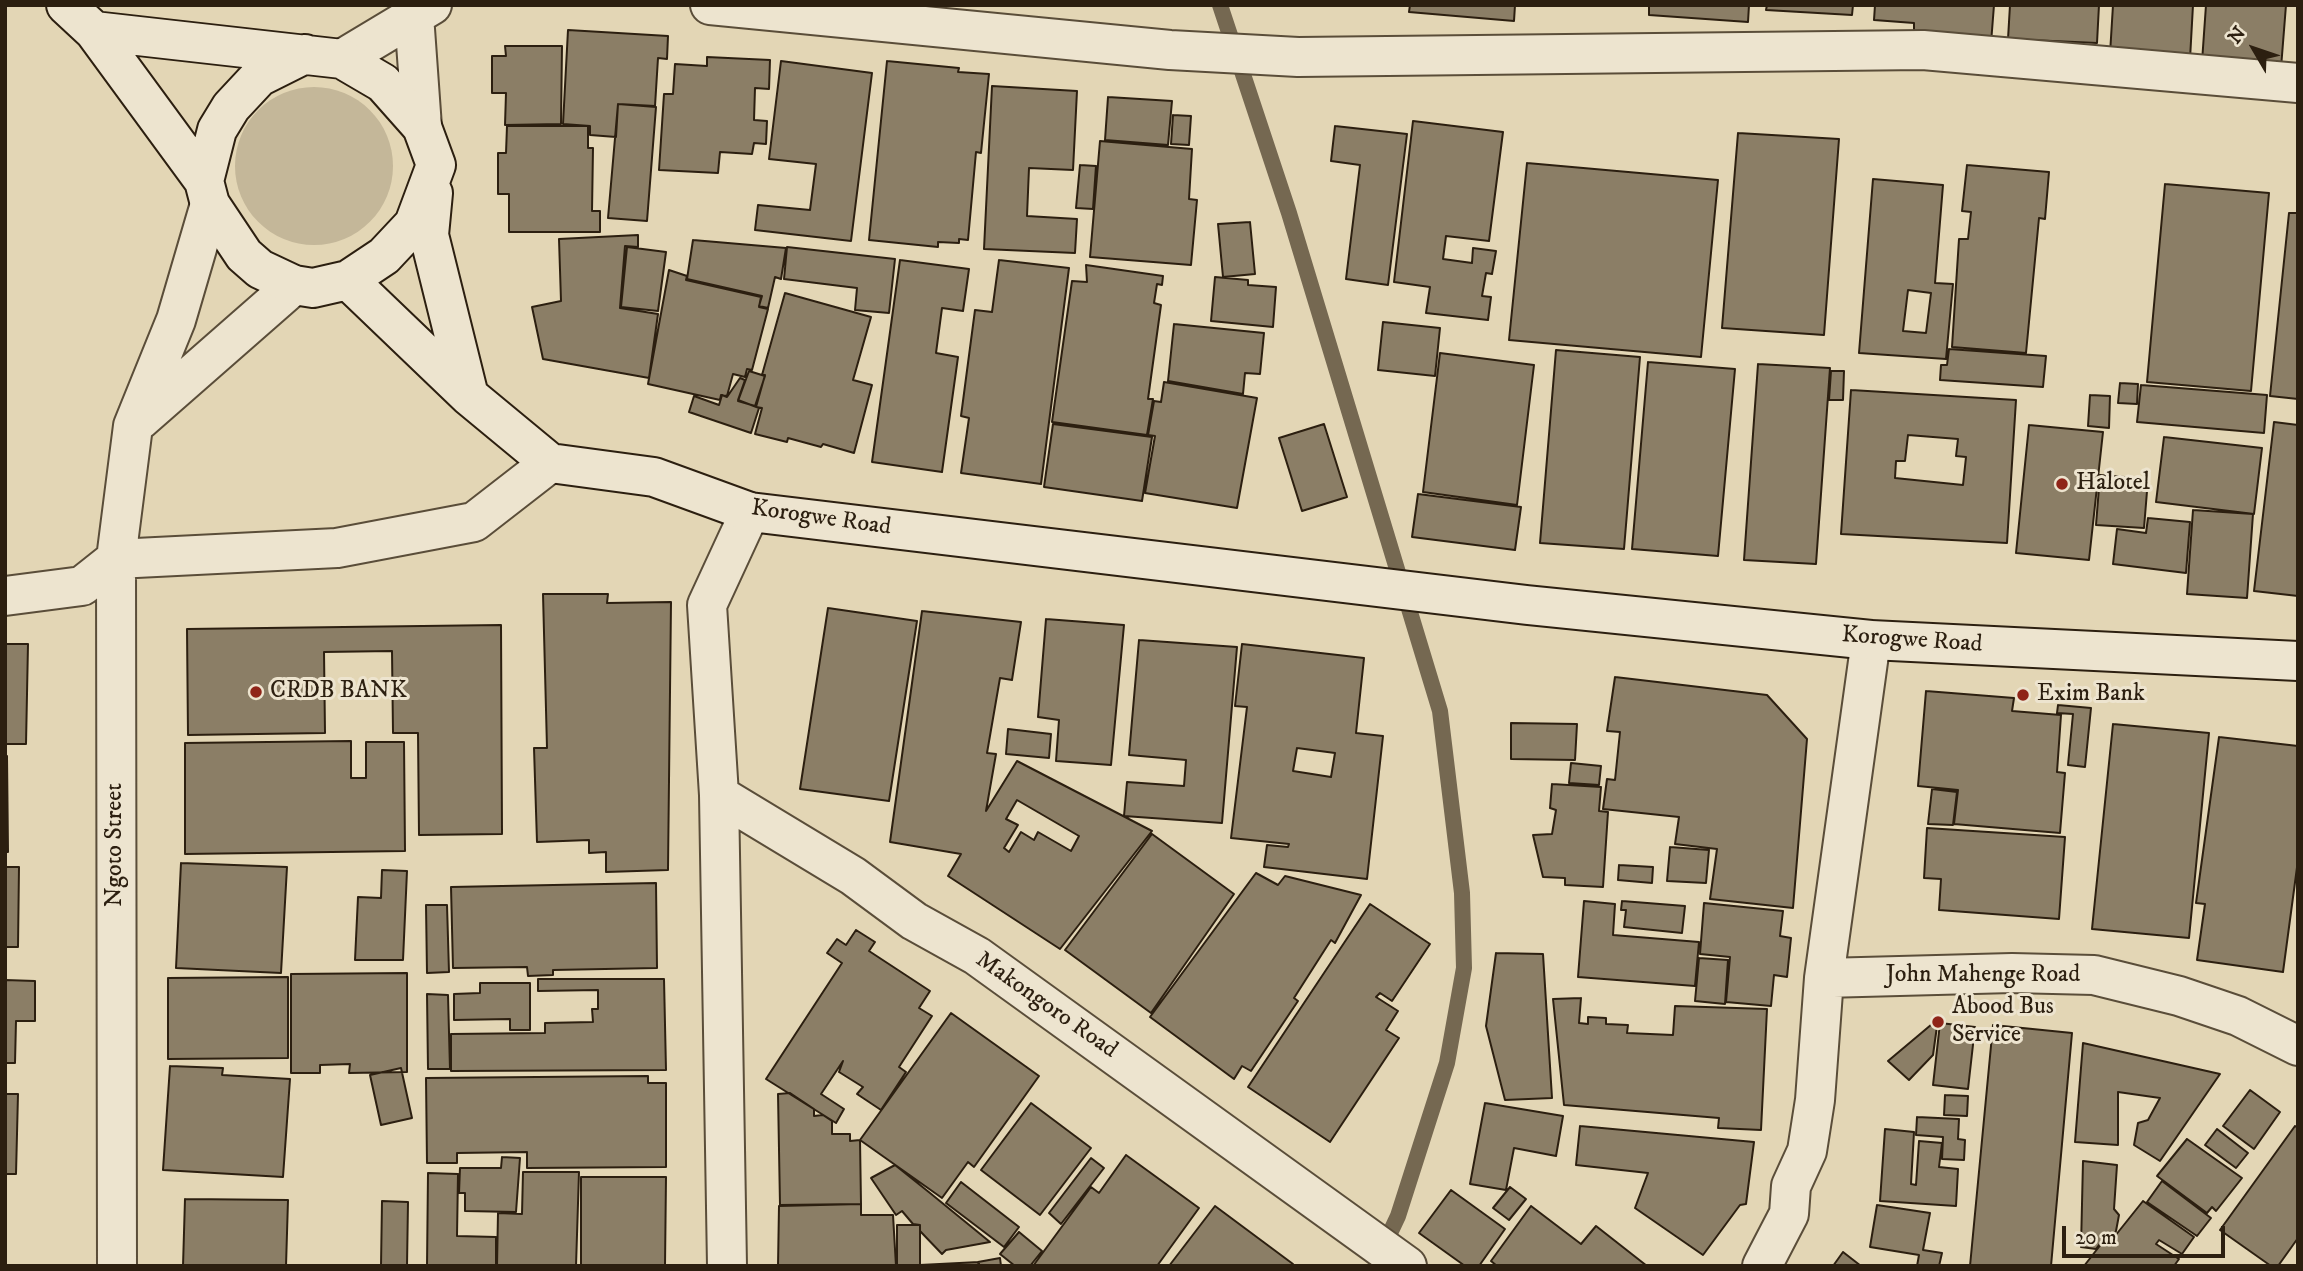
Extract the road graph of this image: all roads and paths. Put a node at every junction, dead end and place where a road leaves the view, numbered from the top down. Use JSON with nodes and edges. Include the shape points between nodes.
{"nodes":[{"id":1,"x":66,"y":5,"type":"edge"},
{"id":2,"x":710,"y":5,"type":"edge"},
{"id":3,"x":421,"y":9,"type":"edge"},
{"id":4,"x":94,"y":31,"type":"junction"},
{"id":5,"x":304,"y":54,"type":"junction"},
{"id":6,"x":342,"y":59,"type":"junction"},
{"id":7,"x":2298,"y":83,"type":"edge"},
{"id":8,"x":422,"y":127,"type":"junction"},
{"id":9,"x":436,"y":165,"type":"junction"},
{"id":10,"x":207,"y":192,"type":"junction"},
{"id":11,"x":348,"y":280,"type":"junction"},
{"id":12,"x":294,"y":285,"type":"junction"},
{"id":13,"x":469,"y":396,"type":"junction"},
{"id":14,"x":133,"y":426,"type":"junction"},
{"id":15,"x":550,"y":463,"type":"junction"},
{"id":16,"x":750,"y":512,"type":"junction"},
{"id":17,"x":116,"y":559,"type":"junction"},
{"id":18,"x":5,"y":596,"type":"edge"},
{"id":19,"x":1871,"y":640,"type":"junction"},
{"id":20,"x":2298,"y":661,"type":"edge"},
{"id":21,"x":719,"y":795,"type":"junction"},
{"id":22,"x":1824,"y":978,"type":"junction"},
{"id":23,"x":2298,"y":1046,"type":"edge"},
{"id":24,"x":117,"y":1266,"type":"edge"},
{"id":25,"x":727,"y":1266,"type":"edge"},
{"id":26,"x":1407,"y":1266,"type":"edge"},
{"id":27,"x":1762,"y":1266,"type":"edge"}],
"edges":[{"from":1,"to":4,"type":"street"},
{"from":2,"to":7,"type":"street","via":[[1170,50],[1298,57],[1923,50]]},
{"from":3,"to":6,"type":"street"},
{"from":3,"to":8,"type":"street"},
{"from":4,"to":5,"type":"street"},
{"from":4,"to":10,"type":"street"},
{"from":5,"to":6,"type":"street"},
{"from":5,"to":10,"type":"street","via":[[259,77],[235,101],[217,130]]},
{"from":6,"to":8,"type":"street","via":[[383,83]]},
{"from":8,"to":9,"type":"street"},
{"from":9,"to":11,"type":"street","via":[[414,224],[384,256]]},
{"from":9,"to":13,"type":"street","via":[[429,235]]},
{"from":10,"to":12,"type":"street","via":[[244,255],[260,269]]},
{"from":10,"to":14,"type":"street","name":"Ngoto Street","via":[[176,320]]},
{"from":11,"to":12,"type":"street","via":[[313,288]]},
{"from":11,"to":13,"type":"street"},
{"from":12,"to":14,"type":"street"},
{"from":13,"to":15,"type":"street"},
{"from":14,"to":17,"type":"street","name":"Ngoto Street"},
{"from":15,"to":16,"type":"street","name":"Korogwe Road","via":[[654,477]]},
{"from":15,"to":17,"type":"street","via":[[474,523],[337,548]]},
{"from":16,"to":19,"type":"street","name":"Korogwe Road","via":[[1527,605]]},
{"from":16,"to":21,"type":"street","via":[[708,605]]},
{"from":17,"to":18,"type":"street","via":[[82,586]]},
{"from":17,"to":24,"type":"street","name":"Ngoto Street"},
{"from":19,"to":20,"type":"street","name":"Korogwe Road"},
{"from":19,"to":22,"type":"street"},
{"from":21,"to":25,"type":"street"},
{"from":21,"to":26,"type":"street","name":"Makongoro Road","via":[[853,876],[914,921],[977,956]]},
{"from":22,"to":23,"type":"street","name":"John Mahenge Road","via":[[2094,975],[2238,1016]]},
{"from":22,"to":27,"type":"street","via":[[1807,1151],[1791,1186],[1789,1214]]}]}
